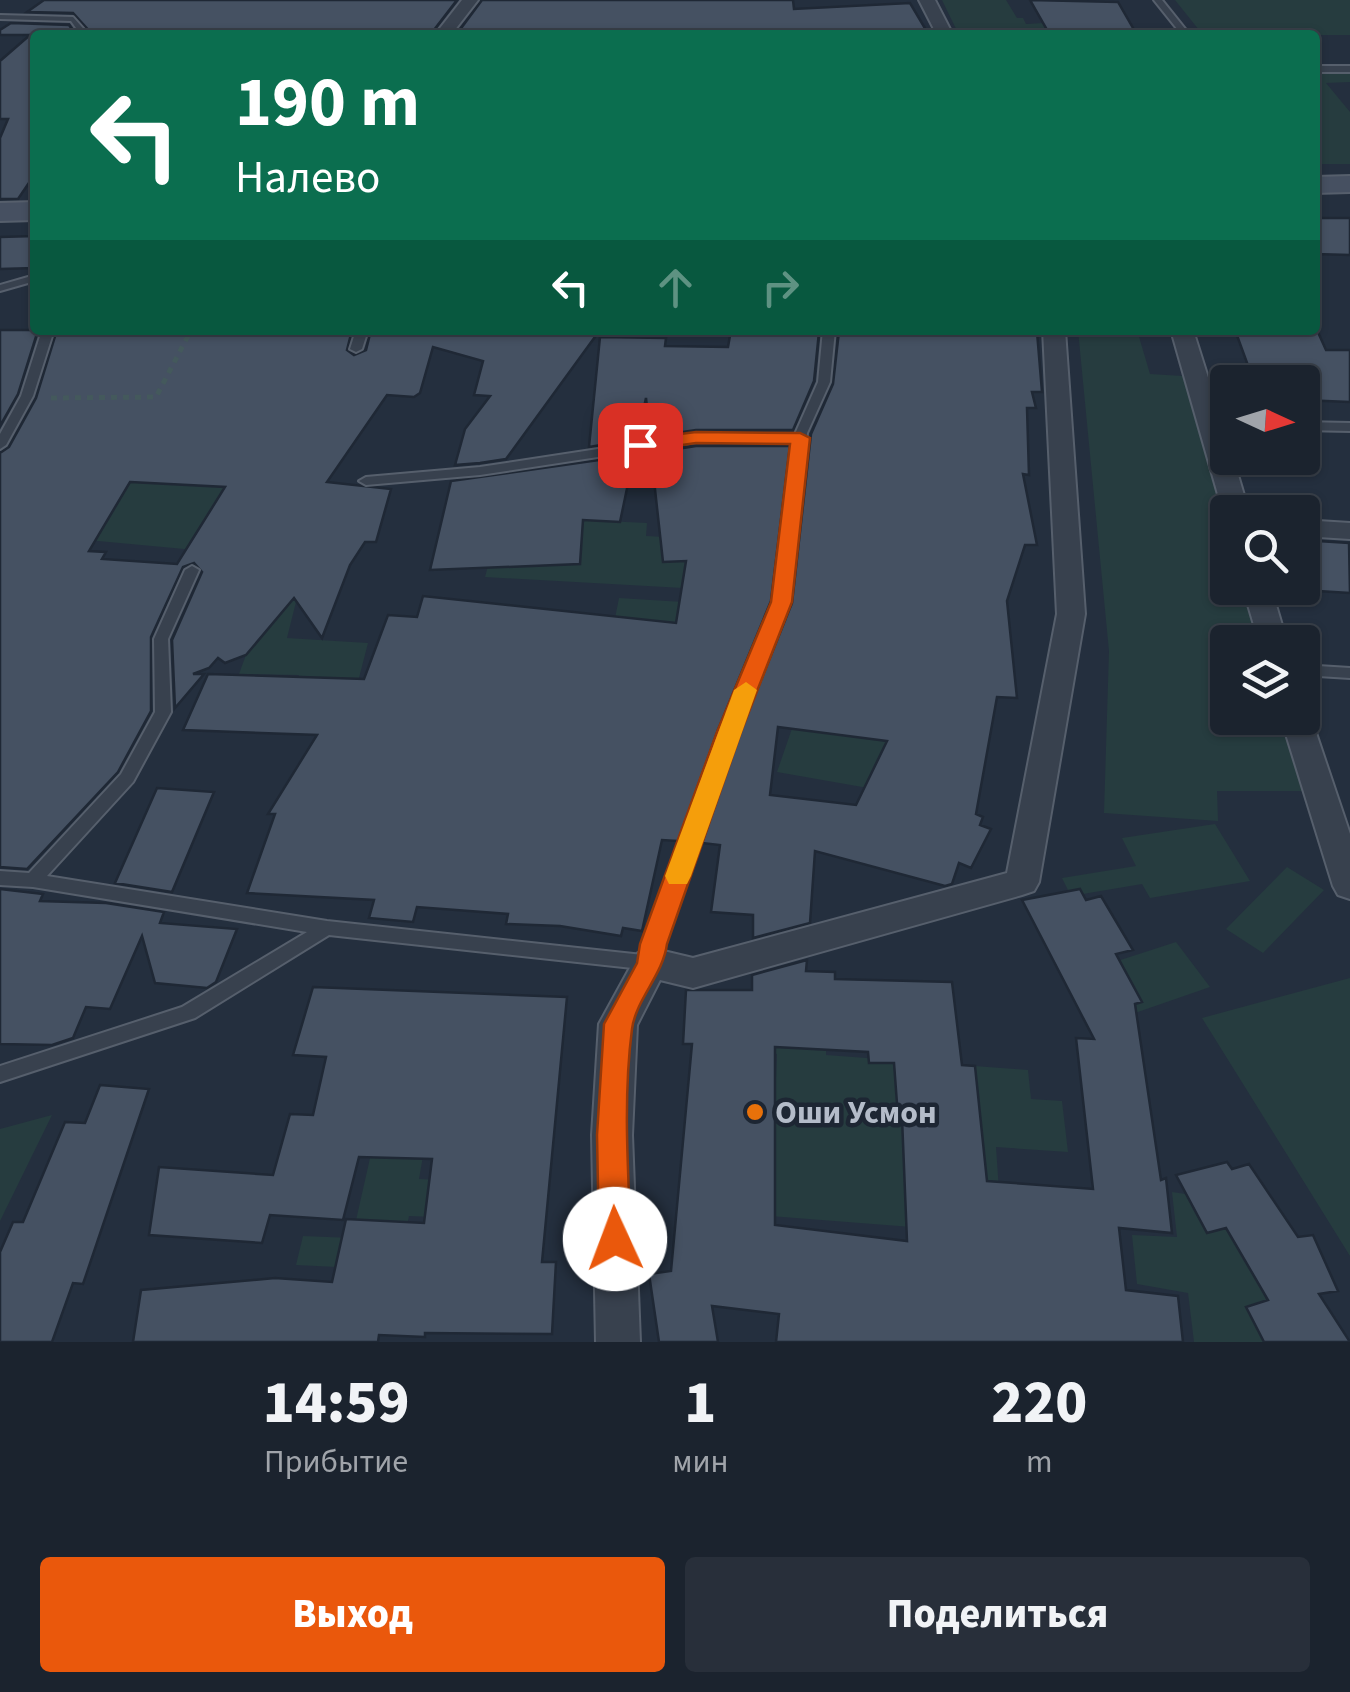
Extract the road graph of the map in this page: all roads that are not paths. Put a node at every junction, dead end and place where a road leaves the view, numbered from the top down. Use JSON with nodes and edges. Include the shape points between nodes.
{"nodes":[{"id":1,"x":470,"y":0,"type":"edge"},
{"id":2,"x":927,"y":0,"type":"edge"},
{"id":3,"x":1158,"y":0,"type":"edge"},
{"id":4,"x":0,"y":17,"type":"edge"},
{"id":5,"x":81,"y":30,"type":"edge"},
{"id":6,"x":445,"y":30,"type":"edge"},
{"id":7,"x":942,"y":30,"type":"edge"},
{"id":8,"x":1182,"y":30,"type":"edge"},
{"id":9,"x":1320,"y":69,"type":"edge"},
{"id":10,"x":1350,"y":69,"type":"edge"},
{"id":11,"x":1350,"y":184,"type":"edge"},
{"id":12,"x":1320,"y":185,"type":"edge"},
{"id":13,"x":0,"y":194,"type":"edge"},
{"id":14,"x":30,"y":194,"type":"edge"},
{"id":15,"x":0,"y":212,"type":"edge"},
{"id":16,"x":30,"y":212,"type":"edge"},
{"id":17,"x":30,"y":229,"type":"edge"},
{"id":18,"x":0,"y":230,"type":"edge"},
{"id":19,"x":30,"y":279,"type":"edge"},
{"id":20,"x":0,"y":288,"type":"edge"},
{"id":21,"x":46,"y":335,"type":"edge"},
{"id":22,"x":360,"y":335,"type":"edge"},
{"id":23,"x":829,"y":335,"type":"edge"},
{"id":24,"x":1054,"y":335,"type":"edge"},
{"id":25,"x":1184,"y":335,"type":"edge"},
{"id":26,"x":356,"y":348,"type":"dead end"},
{"id":27,"x":1210,"y":403,"type":"edge"},
{"id":28,"x":1320,"y":426,"type":"edge"},
{"id":29,"x":1350,"y":427,"type":"edge"},
{"id":30,"x":800,"y":438,"type":"junction"},
{"id":31,"x":0,"y":445,"type":"edge"},
{"id":32,"x":366,"y":481,"type":"dead end"},
{"id":33,"x":1320,"y":529,"type":"edge"},
{"id":34,"x":1350,"y":531,"type":"edge"},
{"id":35,"x":192,"y":570,"type":"dead end"},
{"id":36,"x":1320,"y":671,"type":"edge"},
{"id":37,"x":1350,"y":673,"type":"edge"},
{"id":38,"x":1301,"y":735,"type":"edge"},
{"id":39,"x":0,"y":878,"type":"edge"},
{"id":40,"x":34,"y":880,"type":"junction"},
{"id":41,"x":1350,"y":886,"type":"edge"},
{"id":42,"x":327,"y":928,"type":"junction"},
{"id":43,"x":651,"y":963,"type":"junction"},
{"id":44,"x":0,"y":1074,"type":"edge"},
{"id":45,"x":618,"y":1342,"type":"edge"}],
"edges":[{"from":1,"to":6,"type":"street"},
{"from":2,"to":7,"type":"street"},
{"from":3,"to":8,"type":"lane"},
{"from":4,"to":5,"type":"lane","via":[[73,19]]},
{"from":9,"to":10,"type":"lane"},
{"from":11,"to":12,"type":"street"},
{"from":13,"to":14,"type":"street"},
{"from":15,"to":16,"type":"street"},
{"from":17,"to":18,"type":"street"},
{"from":19,"to":20,"type":"lane"},
{"from":21,"to":31,"type":"lane","via":[[27,396]]},
{"from":22,"to":26,"type":"lane"},
{"from":23,"to":30,"type":"lane","via":[[824,382]]},
{"from":24,"to":43,"type":"street","via":[[1071,614],[1022,882],[694,973]]},
{"from":25,"to":27,"type":"street"},
{"from":28,"to":29,"type":"lane"},
{"from":30,"to":32,"type":"lane","via":[[696,438]]},
{"from":30,"to":43,"type":"lane","via":[[782,602],[729,732]]},
{"from":33,"to":34,"type":"street"},
{"from":35,"to":40,"type":"lane","via":[[161,639],[163,712],[127,778]]},
{"from":36,"to":37,"type":"lane"},
{"from":38,"to":41,"type":"street"},
{"from":39,"to":40,"type":"lane"},
{"from":40,"to":42,"type":"lane"},
{"from":42,"to":43,"type":"lane"},
{"from":42,"to":44,"type":"lane","via":[[188,1013]]},
{"from":43,"to":45,"type":"street","via":[[618,1024],[612,1135]]}]}
